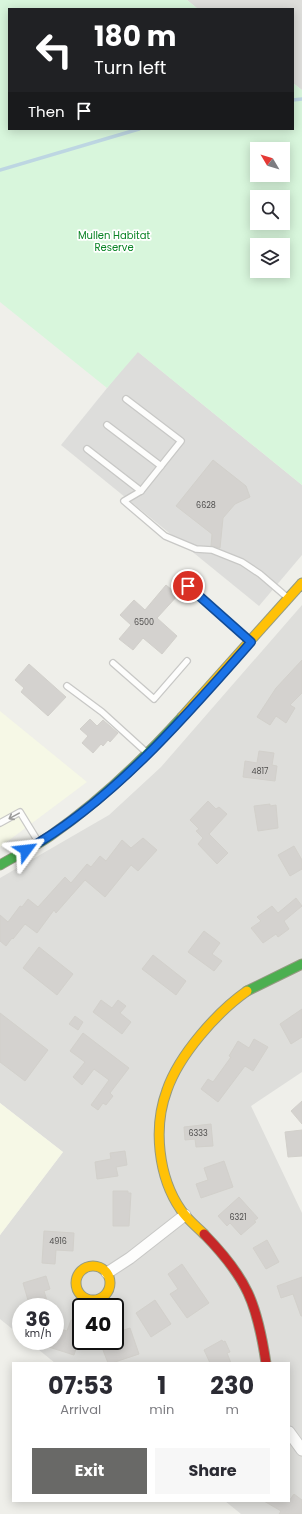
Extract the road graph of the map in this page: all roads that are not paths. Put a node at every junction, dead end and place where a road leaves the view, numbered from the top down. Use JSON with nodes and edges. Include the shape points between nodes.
{"nodes":[{"id":1,"x":126,"y":399,"type":"dead end"},
{"id":2,"x":106,"y":425,"type":"dead end"},
{"id":3,"x":86,"y":449,"type":"dead end"},
{"id":4,"x":161,"y":466,"type":"junction"},
{"id":5,"x":141,"y":491,"type":"junction"},
{"id":6,"x":302,"y":583,"type":"edge"},
{"id":7,"x":188,"y":586,"type":"dead end"},
{"id":8,"x":289,"y":598,"type":"junction"},
{"id":9,"x":251,"y":642,"type":"junction"},
{"id":10,"x":187,"y":661,"type":"dead end"},
{"id":11,"x":112,"y":663,"type":"dead end"},
{"id":12,"x":67,"y":686,"type":"dead end"},
{"id":13,"x":148,"y":754,"type":"junction"},
{"id":14,"x":0,"y":823,"type":"edge"},
{"id":15,"x":39,"y":843,"type":"junction"},
{"id":16,"x":0,"y":865,"type":"edge"},
{"id":17,"x":302,"y":964,"type":"edge"},
{"id":18,"x":185,"y":1215,"type":"junction"},
{"id":19,"x":107,"y":1273,"type":"dead end"},
{"id":20,"x":266,"y":1362,"type":"edge"},
{"id":21,"x":290,"y":1437,"type":"edge"},
{"id":22,"x":302,"y":1450,"type":"edge"}],
"edges":[{"from":1,"to":4,"type":"lane","via":[[181,441]]},
{"from":2,"to":4,"type":"lane"},
{"from":3,"to":5,"type":"lane"},
{"from":4,"to":5,"type":"lane"},
{"from":5,"to":8,"type":"lane","via":[[124,501],[165,536],[196,550],[212,550],[242,562]]},
{"from":6,"to":8,"type":"street"},
{"from":7,"to":9,"type":"lane"},
{"from":8,"to":9,"type":"street"},
{"from":9,"to":13,"type":"street"},
{"from":10,"to":11,"type":"lane","via":[[154,699]]},
{"from":12,"to":13,"type":"lane","via":[[102,712]]},
{"from":13,"to":15,"type":"street","via":[[94,802]]},
{"from":15,"to":14,"type":"lane","one_way":true,"via":[[20,812]]},
{"from":15,"to":16,"type":"street"},
{"from":17,"to":18,"type":"street","via":[[264,980],[242,995],[202,1034],[174,1074],[163,1100],[160,1146],[170,1188]]},
{"from":18,"to":19,"type":"street"},
{"from":18,"to":20,"type":"street","via":[[233,1266],[247,1289],[260,1327]]},
{"from":21,"to":22,"type":"street"}]}
